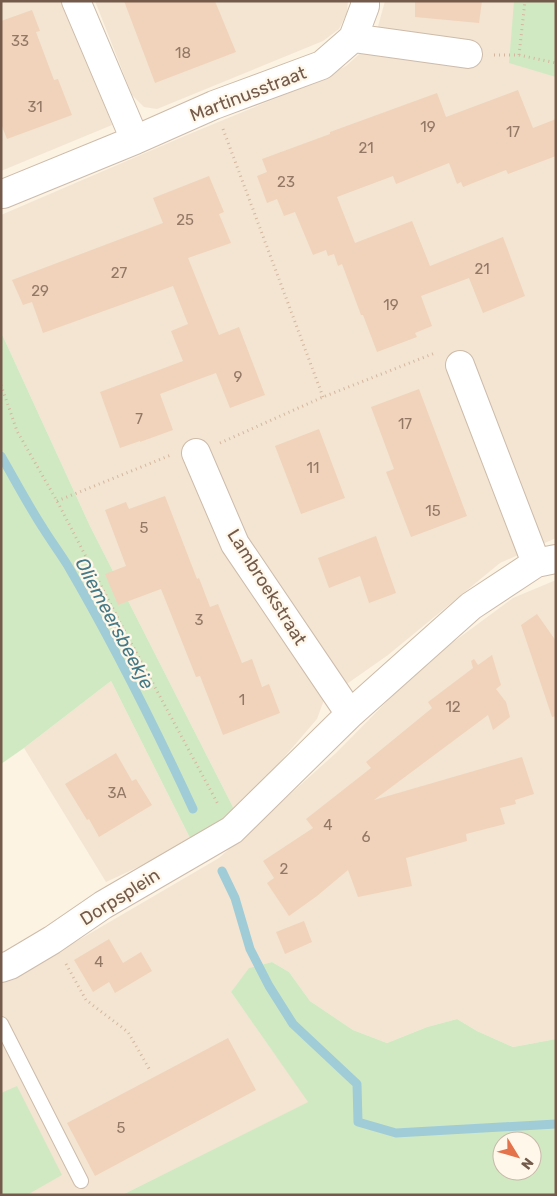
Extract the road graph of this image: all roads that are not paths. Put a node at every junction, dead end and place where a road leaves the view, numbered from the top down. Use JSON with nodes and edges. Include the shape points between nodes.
{"nodes":[{"id":1,"x":76,"y":1,"type":"edge"},
{"id":2,"x":365,"y":1,"type":"edge"},
{"id":3,"x":353,"y":38,"type":"junction"},
{"id":4,"x":468,"y":54,"type":"road end"},
{"id":5,"x":135,"y":140,"type":"junction"},
{"id":6,"x":3,"y":194,"type":"dead end"},
{"id":7,"x":460,"y":364,"type":"road end"},
{"id":8,"x":196,"y":453,"type":"road end"},
{"id":9,"x":546,"y":561,"type":"edge"},
{"id":10,"x":350,"y":714,"type":"junction"},
{"id":11,"x":4,"y":963,"type":"edge"},
{"id":12,"x":1,"y":1024,"type":"edge"},
{"id":13,"x":81,"y":1181,"type":"dead end"}],
"edges":[{"from":1,"to":5,"type":"street"},
{"from":2,"to":3,"type":"street","name":"Martinusstraat"},
{"from":3,"to":4,"type":"street"},
{"from":3,"to":5,"type":"street","name":"Martinusstraat","via":[[322,65],[214,105]]},
{"from":5,"to":6,"type":"street","name":"Martinusstraat"},
{"from":7,"to":9,"type":"street"},
{"from":8,"to":10,"type":"street","name":"Lambroekstraat","via":[[235,544]]},
{"from":9,"to":10,"type":"street","via":[[471,606]]},
{"from":10,"to":11,"type":"street","name":"Dorpsplein","via":[[232,830],[103,905],[52,940]]},
{"from":12,"to":13,"type":"lane"}]}
